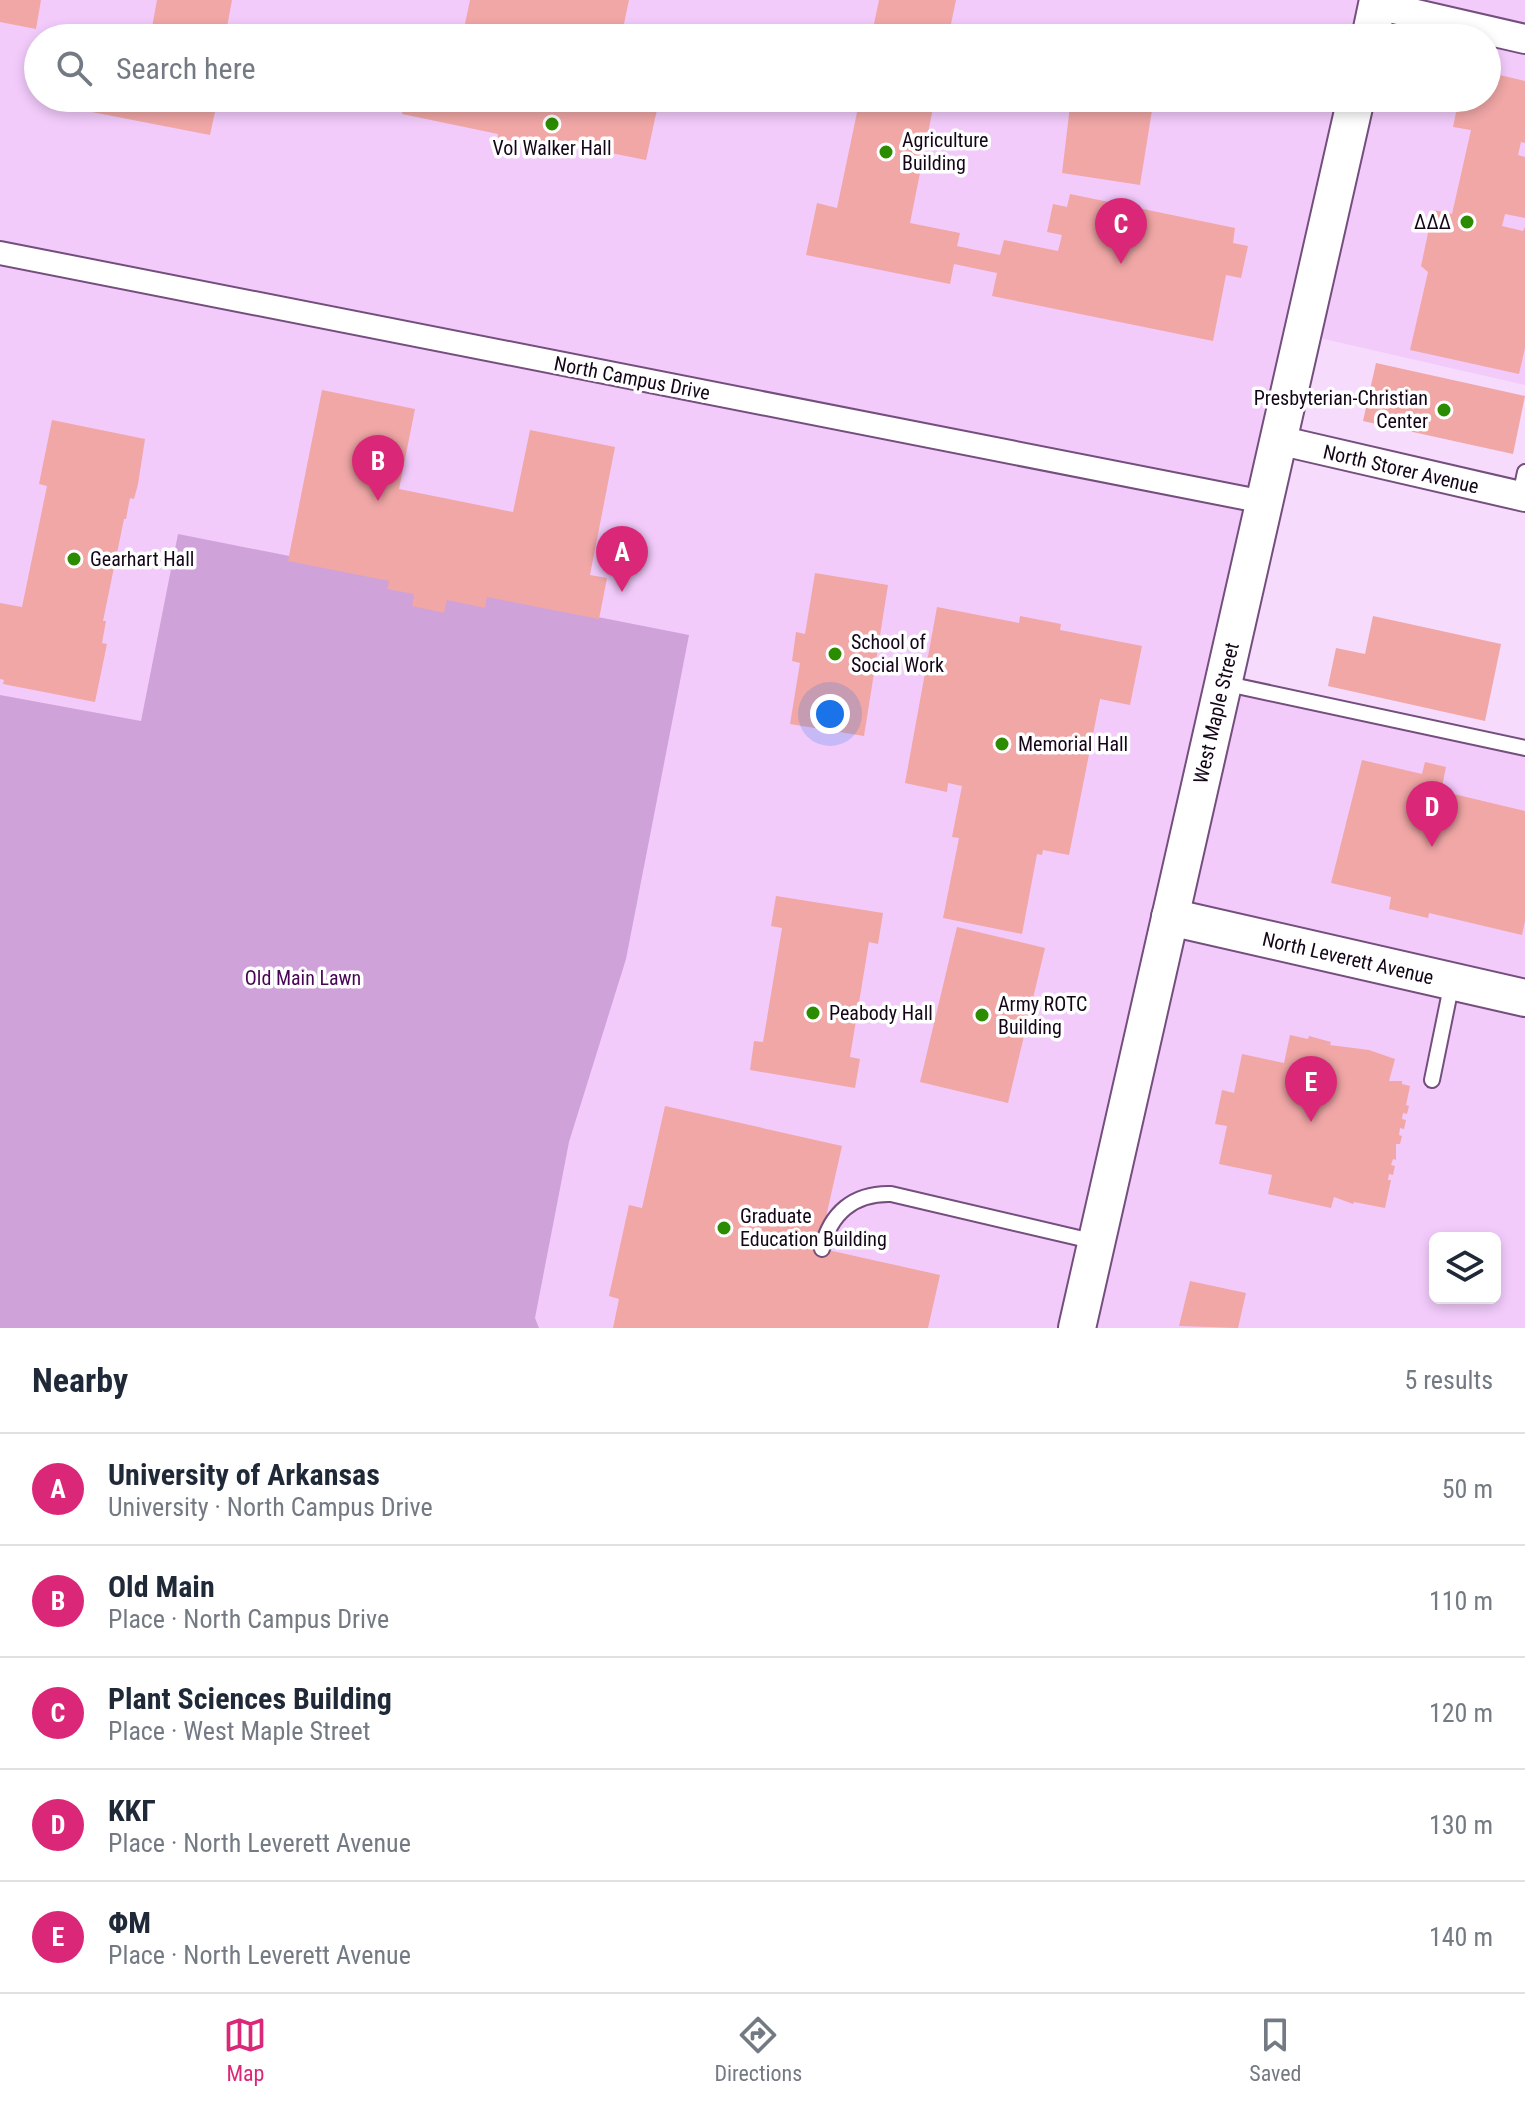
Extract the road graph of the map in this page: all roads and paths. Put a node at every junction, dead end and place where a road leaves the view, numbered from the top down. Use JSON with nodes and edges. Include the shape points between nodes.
{"nodes":[{"id":1,"x":1375,"y":14,"type":"edge"},
{"id":2,"x":1435,"y":24,"type":"edge"},
{"id":3,"x":1501,"y":35,"type":"edge"},
{"id":4,"x":1525,"y":39,"type":"edge"},
{"id":5,"x":1353,"y":112,"type":"edge"},
{"id":6,"x":0,"y":253,"type":"edge"},
{"id":7,"x":1278,"y":440,"type":"junction"},
{"id":8,"x":1523,"y":489,"type":"edge"},
{"id":9,"x":1264,"y":502,"type":"junction"},
{"id":10,"x":1223,"y":682,"type":"junction"},
{"id":11,"x":1525,"y":748,"type":"edge"},
{"id":12,"x":1170,"y":917,"type":"junction"},
{"id":13,"x":1452,"y":981,"type":"junction"},
{"id":14,"x":1525,"y":998,"type":"edge"},
{"id":15,"x":1432,"y":1080,"type":"dead end"},
{"id":16,"x":1097,"y":1242,"type":"junction"},
{"id":17,"x":822,"y":1249,"type":"dead end"},
{"id":18,"x":1077,"y":1328,"type":"edge"}],
"edges":[{"from":1,"to":2,"type":"street"},
{"from":3,"to":4,"type":"street"},
{"from":5,"to":7,"type":"street","name":"West Maple Street"},
{"from":6,"to":9,"type":"street","name":"North Campus Drive"},
{"from":7,"to":8,"type":"street","name":"North Storer Avenue"},
{"from":7,"to":9,"type":"street","name":"West Maple Street"},
{"from":9,"to":10,"type":"street","name":"West Maple Street"},
{"from":10,"to":11,"type":"lane"},
{"from":10,"to":12,"type":"street","name":"West Maple Street"},
{"from":12,"to":13,"type":"street","name":"North Leverett Avenue"},
{"from":12,"to":16,"type":"street","name":"West Maple Street"},
{"from":13,"to":14,"type":"street","name":"North Leverett Avenue"},
{"from":13,"to":15,"type":"lane"},
{"from":16,"to":17,"type":"lane","via":[[875,1194],[843,1207],[825,1234]]},
{"from":16,"to":18,"type":"street","name":"West Maple Street"}]}
